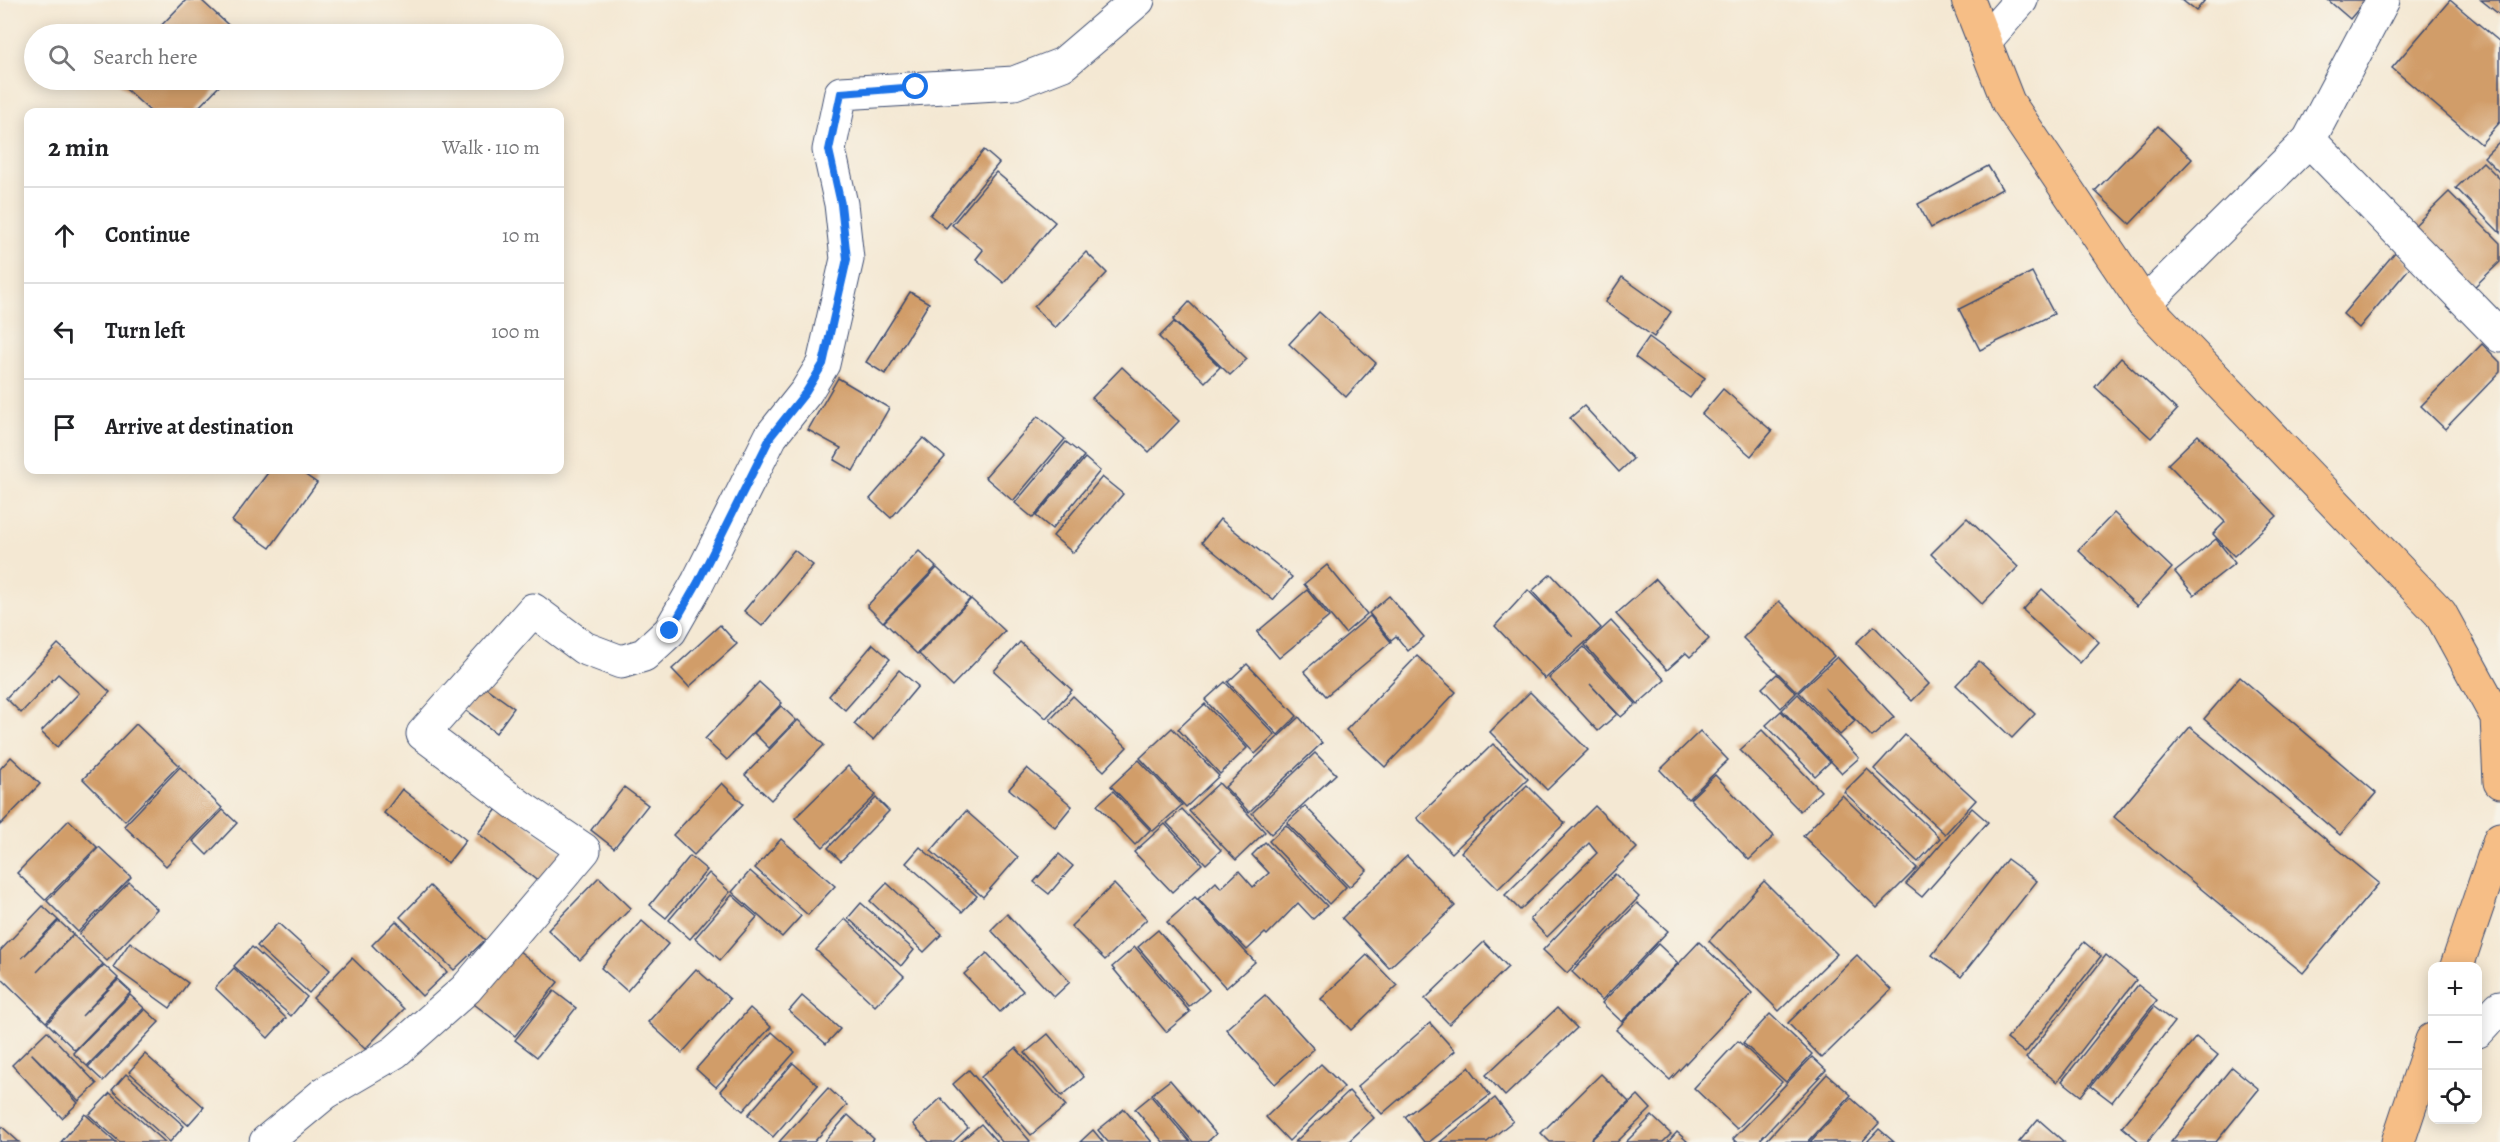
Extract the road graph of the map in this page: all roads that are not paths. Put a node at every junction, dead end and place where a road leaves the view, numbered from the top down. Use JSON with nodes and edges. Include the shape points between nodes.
{"nodes":[{"id":1,"x":1138,"y":0,"type":"edge"},
{"id":2,"x":1968,"y":0,"type":"edge"},
{"id":3,"x":2021,"y":0,"type":"edge"},
{"id":4,"x":2383,"y":0,"type":"edge"},
{"id":5,"x":1984,"y":42,"type":"junction"},
{"id":6,"x":2308,"y":140,"type":"junction"},
{"id":7,"x":2144,"y":304,"type":"junction"},
{"id":8,"x":2500,"y":336,"type":"edge"},
{"id":9,"x":2500,"y":782,"type":"edge"},
{"id":10,"x":2500,"y":839,"type":"edge"},
{"id":11,"x":2458,"y":962,"type":"edge"},
{"id":12,"x":2500,"y":1007,"type":"edge"},
{"id":13,"x":2482,"y":1027,"type":"edge"},
{"id":14,"x":2428,"y":1063,"type":"edge"},
{"id":15,"x":2422,"y":1091,"type":"edge"},
{"id":16,"x":266,"y":1142,"type":"edge"},
{"id":17,"x":2398,"y":1142,"type":"edge"}],
"edges":[{"from":1,"to":16,"type":"street","via":[[1063,64],[1014,82],[841,93],[829,150],[841,204],[847,259],[823,364],[771,436],[670,631],[644,655],[621,662],[584,648],[533,610],[423,734],[584,850],[466,989],[395,1052],[325,1094]]},
{"from":2,"to":5,"type":"main road"},
{"from":3,"to":5,"type":"street"},
{"from":4,"to":6,"type":"street"},
{"from":5,"to":7,"type":"main road","via":[[2008,102]]},
{"from":6,"to":7,"type":"street"},
{"from":6,"to":8,"type":"street"},
{"from":7,"to":9,"type":"main road","via":[[2440,613],[2497,717]]},
{"from":10,"to":11,"type":"main road"},
{"from":12,"to":13,"type":"street"},
{"from":14,"to":15,"type":"main road"},
{"from":15,"to":17,"type":"main road"}]}
